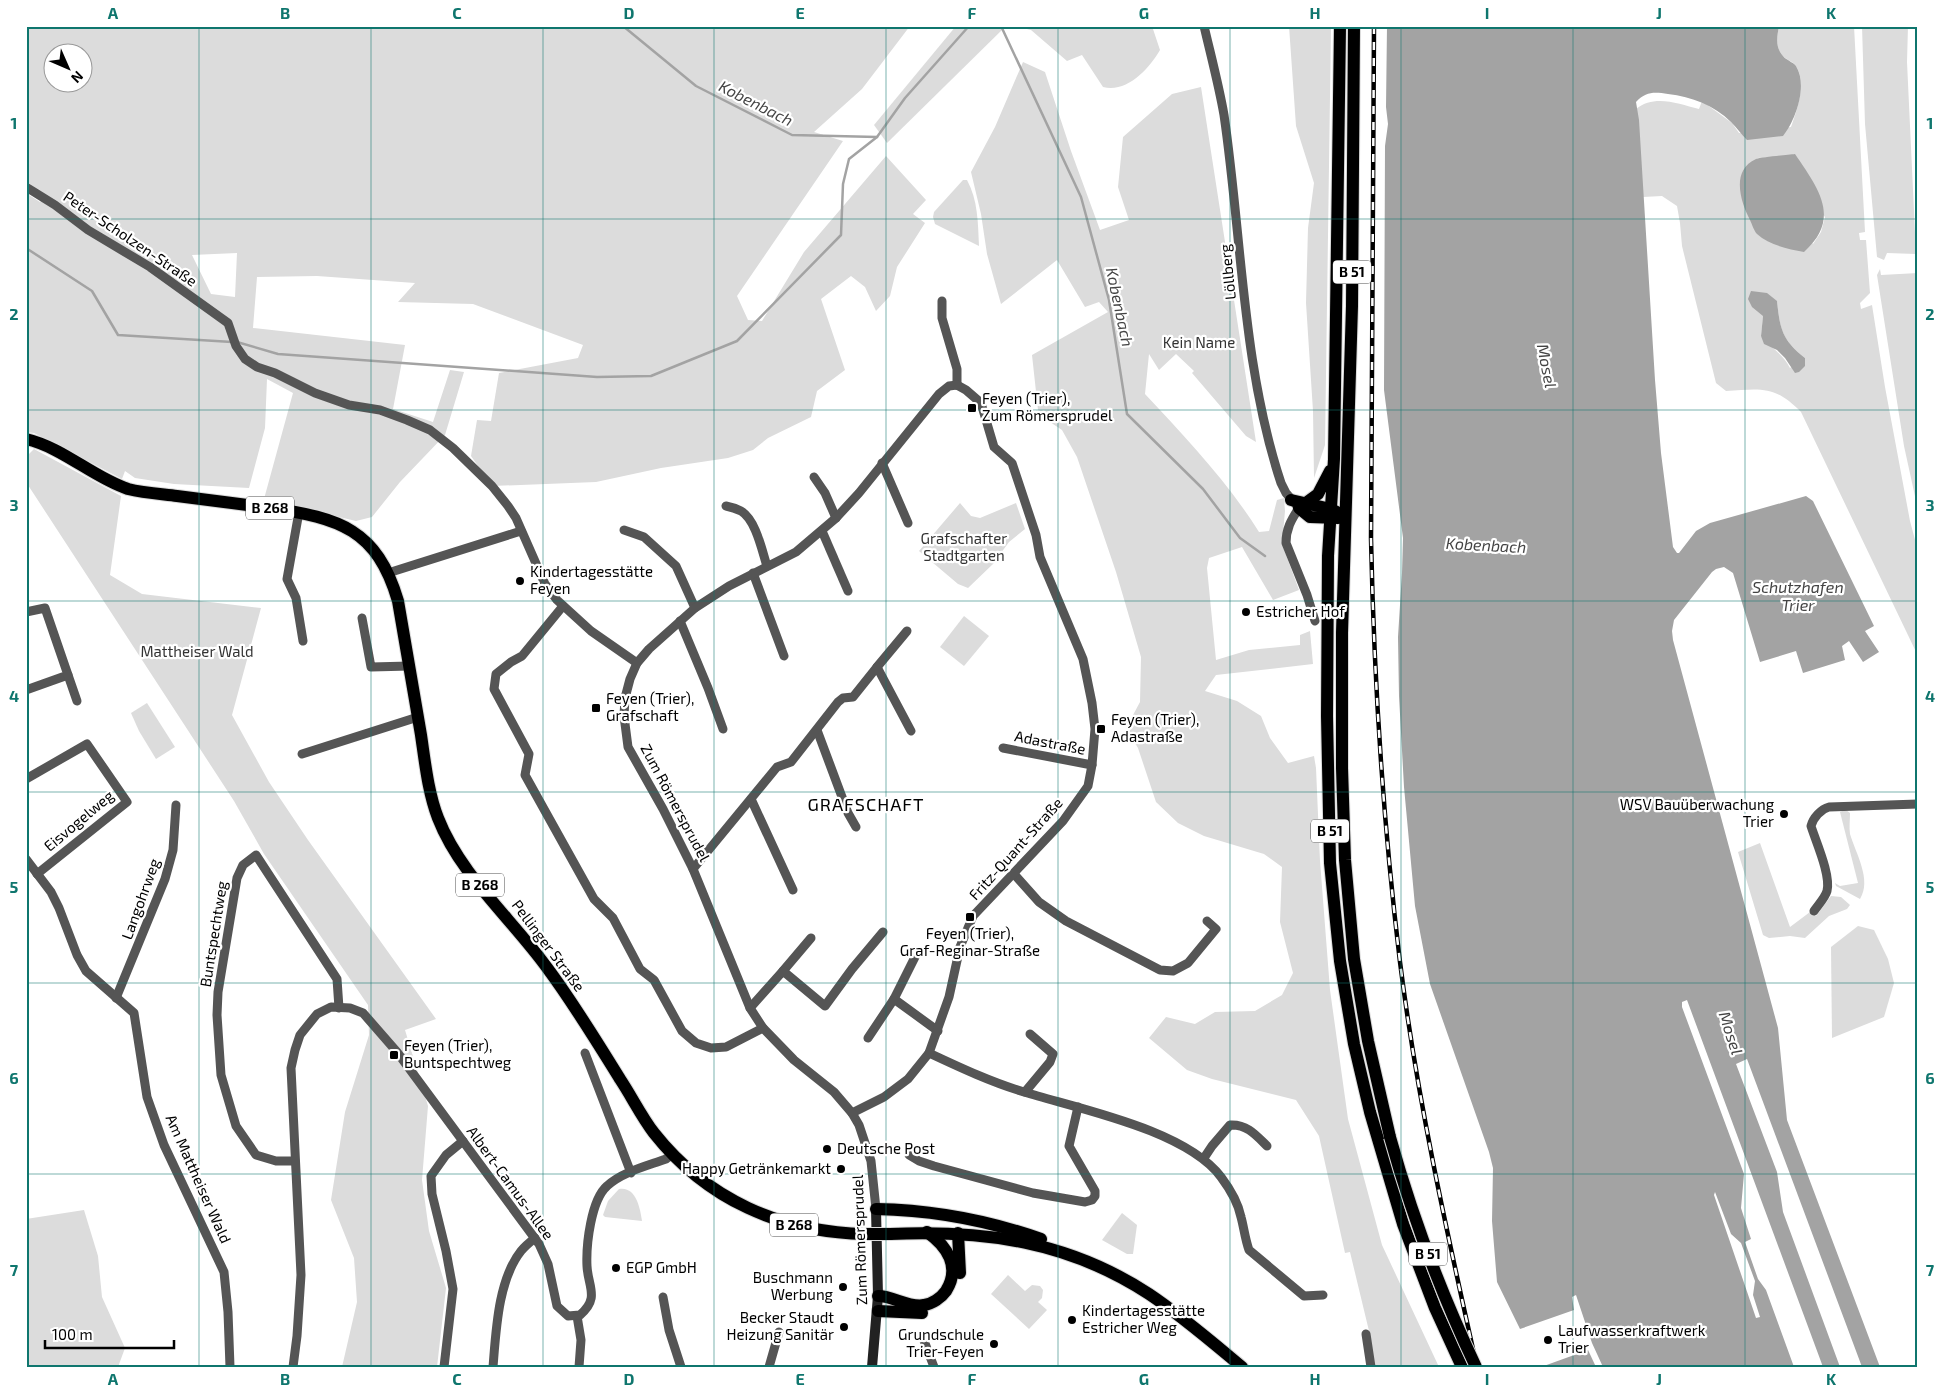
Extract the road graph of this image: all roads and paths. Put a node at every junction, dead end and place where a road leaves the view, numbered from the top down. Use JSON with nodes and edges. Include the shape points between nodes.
{"nodes":[{"id":1,"x":1204,"y":26,"type":"edge"},
{"id":2,"x":1340,"y":26,"type":"edge"},
{"id":3,"x":1354,"y":26,"type":"edge"},
{"id":4,"x":26,"y":187,"type":"edge"},
{"id":5,"x":942,"y":301,"type":"dead end"},
{"id":6,"x":957,"y":385,"type":"junction"},
{"id":7,"x":26,"y":439,"type":"edge"},
{"id":8,"x":1334,"y":459,"type":"junction"},
{"id":9,"x":882,"y":463,"type":"junction"},
{"id":10,"x":814,"y":477,"type":"dead end"},
{"id":11,"x":1298,"y":504,"type":"junction"},
{"id":12,"x":726,"y":506,"type":"dead end"},
{"id":13,"x":298,"y":512,"type":"junction"},
{"id":14,"x":1330,"y":514,"type":"junction"},
{"id":15,"x":1310,"y":517,"type":"junction"},
{"id":16,"x":836,"y":518,"type":"junction"},
{"id":17,"x":1345,"y":518,"type":"junction"},
{"id":18,"x":908,"y":524,"type":"dead end"},
{"id":19,"x":1289,"y":524,"type":"junction"},
{"id":20,"x":624,"y":530,"type":"dead end"},
{"id":21,"x":521,"y":531,"type":"junction"},
{"id":22,"x":822,"y":531,"type":"junction"},
{"id":23,"x":767,"y":566,"type":"junction"},
{"id":24,"x":388,"y":573,"type":"junction"},
{"id":25,"x":753,"y":573,"type":"junction"},
{"id":26,"x":848,"y":591,"type":"dead end"},
{"id":27,"x":563,"y":606,"type":"junction"},
{"id":28,"x":695,"y":608,"type":"junction"},
{"id":29,"x":26,"y":612,"type":"edge"},
{"id":30,"x":362,"y":618,"type":"dead end"},
{"id":31,"x":680,"y":621,"type":"junction"},
{"id":32,"x":1315,"y":621,"type":"dead end"},
{"id":33,"x":907,"y":632,"type":"dead end"},
{"id":34,"x":303,"y":641,"type":"dead end"},
{"id":35,"x":784,"y":656,"type":"dead end"},
{"id":36,"x":637,"y":663,"type":"junction"},
{"id":37,"x":410,"y":666,"type":"junction"},
{"id":38,"x":877,"y":667,"type":"junction"},
{"id":39,"x":68,"y":675,"type":"junction"},
{"id":40,"x":26,"y":690,"type":"edge"},
{"id":41,"x":77,"y":701,"type":"dead end"},
{"id":42,"x":418,"y":717,"type":"junction"},
{"id":43,"x":723,"y":729,"type":"dead end"},
{"id":44,"x":817,"y":730,"type":"junction"},
{"id":45,"x":911,"y":731,"type":"dead end"},
{"id":46,"x":1003,"y":748,"type":"dead end"},
{"id":47,"x":302,"y":754,"type":"dead end"},
{"id":48,"x":1092,"y":765,"type":"junction"},
{"id":49,"x":26,"y":779,"type":"edge"},
{"id":50,"x":751,"y":799,"type":"junction"},
{"id":51,"x":1918,"y":804,"type":"edge"},
{"id":52,"x":176,"y":805,"type":"dead end"},
{"id":53,"x":856,"y":827,"type":"dead end"},
{"id":54,"x":26,"y":859,"type":"edge"},
{"id":55,"x":693,"y":870,"type":"junction"},
{"id":56,"x":37,"y":874,"type":"junction"},
{"id":57,"x":1014,"y":874,"type":"junction"},
{"id":58,"x":792,"y":890,"type":"dead end"},
{"id":59,"x":1814,"y":911,"type":"dead end"},
{"id":60,"x":1207,"y":921,"type":"dead end"},
{"id":61,"x":883,"y":932,"type":"dead end"},
{"id":62,"x":811,"y":938,"type":"dead end"},
{"id":63,"x":915,"y":958,"type":"dead end"},
{"id":64,"x":783,"y":971,"type":"junction"},
{"id":65,"x":116,"y":998,"type":"junction"},
{"id":66,"x":894,"y":999,"type":"junction"},
{"id":67,"x":339,"y":1008,"type":"junction"},
{"id":68,"x":750,"y":1008,"type":"junction"},
{"id":69,"x":763,"y":1028,"type":"junction"},
{"id":70,"x":938,"y":1031,"type":"junction"},
{"id":71,"x":1030,"y":1034,"type":"dead end"},
{"id":72,"x":868,"y":1038,"type":"dead end"},
{"id":73,"x":585,"y":1053,"type":"dead end"},
{"id":74,"x":929,"y":1054,"type":"junction"},
{"id":75,"x":1025,"y":1092,"type":"junction"},
{"id":76,"x":1078,"y":1108,"type":"junction"},
{"id":77,"x":852,"y":1112,"type":"junction"},
{"id":78,"x":463,"y":1141,"type":"junction"},
{"id":79,"x":1267,"y":1146,"type":"dead end"},
{"id":80,"x":672,"y":1154,"type":"junction"},
{"id":81,"x":909,"y":1155,"type":"dead end"},
{"id":82,"x":1204,"y":1158,"type":"junction"},
{"id":83,"x":295,"y":1161,"type":"junction"},
{"id":84,"x":631,"y":1173,"type":"junction"},
{"id":85,"x":876,"y":1209,"type":"junction"},
{"id":86,"x":927,"y":1232,"type":"junction"},
{"id":87,"x":958,"y":1233,"type":"junction"},
{"id":88,"x":535,"y":1238,"type":"junction"},
{"id":89,"x":1076,"y":1257,"type":"junction"},
{"id":90,"x":1323,"y":1295,"type":"dead end"},
{"id":91,"x":878,"y":1296,"type":"junction"},
{"id":92,"x":663,"y":1297,"type":"dead end"},
{"id":93,"x":878,"y":1312,"type":"junction"},
{"id":94,"x":578,"y":1316,"type":"junction"},
{"id":95,"x":779,"y":1332,"type":"dead end"},
{"id":96,"x":1366,"y":1334,"type":"dead end"},
{"id":97,"x":923,"y":1338,"type":"dead end"},
{"id":98,"x":228,"y":1365,"type":"edge"},
{"id":99,"x":293,"y":1367,"type":"edge"},
{"id":100,"x":444,"y":1367,"type":"edge"},
{"id":101,"x":493,"y":1367,"type":"edge"},
{"id":102,"x":579,"y":1367,"type":"edge"},
{"id":103,"x":681,"y":1367,"type":"edge"},
{"id":104,"x":769,"y":1367,"type":"edge"},
{"id":105,"x":872,"y":1367,"type":"edge"},
{"id":106,"x":934,"y":1367,"type":"edge"},
{"id":107,"x":1242,"y":1367,"type":"edge"},
{"id":108,"x":1371,"y":1367,"type":"edge"},
{"id":109,"x":1462,"y":1367,"type":"edge"},
{"id":110,"x":1476,"y":1367,"type":"edge"}],
"edges":[{"from":1,"to":11,"type":"street","name":"Löllberg","via":[[1224,114],[1245,308],[1257,386],[1281,483]]},
{"from":2,"to":8,"type":"main road","number":"B 51"},
{"from":3,"to":17,"type":"main road","number":"B 51","via":[[1352,306]]},
{"from":4,"to":21,"type":"street","name":"Peter-Scholzen-Straße","via":[[88,230],[150,267],[228,323],[236,346],[245,359],[257,367],[315,393],[349,405],[380,410],[430,430],[492,486],[508,506]]},
{"from":5,"to":6,"type":"street","via":[[942,318],[957,369]]},
{"from":6,"to":9,"type":"street","name":"Zum Römersprudel","via":[[949,386],[939,394]]},
{"from":6,"to":48,"type":"street","name":"Fritz-Quant-Straße","via":[[981,403],[994,447],[1012,463],[1040,557],[1082,659],[1095,729]]},
{"from":7,"to":13,"type":"main road","name":"Pellinger Straße","number":"B 268","via":[[46,445],[129,489]]},
{"from":8,"to":11,"type":"main road","via":[[1322,489]]},
{"from":8,"to":14,"type":"main road","number":"B 51"},
{"from":9,"to":16,"type":"street","name":"Zum Römersprudel"},
{"from":9,"to":18,"type":"street"},
{"from":10,"to":16,"type":"street"},
{"from":11,"to":14,"type":"main road"},
{"from":11,"to":15,"type":"main road"},
{"from":11,"to":19,"type":"street"},
{"from":12,"to":23,"type":"street","via":[[747,517],[756,531]]},
{"from":13,"to":24,"type":"main road","name":"Pellinger Straße","number":"B 268","via":[[326,518],[350,530],[369,545]]},
{"from":13,"to":34,"type":"street","via":[[287,579],[296,598]]},
{"from":14,"to":15,"type":"main road"},
{"from":14,"to":17,"type":"main road"},
{"from":14,"to":109,"type":"main road","number":"B 51","via":[[1327,716],[1330,863],[1340,961],[1354,1044],[1392,1190],[1415,1258]]},
{"from":15,"to":19,"type":"street","via":[[1300,517]]},
{"from":16,"to":22,"type":"street","name":"Zum Römersprudel"},
{"from":17,"to":110,"type":"main road","number":"B 51","bridge":true,"via":[[1342,667],[1344,860],[1354,959],[1368,1041],[1401,1175],[1422,1239]]},
{"from":19,"to":32,"type":"street","via":[[1286,543]]},
{"from":20,"to":28,"type":"street","via":[[644,538],[676,566]]},
{"from":21,"to":24,"type":"street"},
{"from":21,"to":27,"type":"street","name":"Peter-Scholzen-Straße","via":[[545,584]]},
{"from":22,"to":23,"type":"street","name":"Zum Römersprudel","via":[[796,552]]},
{"from":22,"to":26,"type":"street"},
{"from":23,"to":25,"type":"street","name":"Zum Römersprudel"},
{"from":24,"to":37,"type":"main road","name":"Pellinger Straße","number":"B 268","via":[[398,601]]},
{"from":25,"to":28,"type":"street","name":"Zum Römersprudel"},
{"from":25,"to":35,"type":"street"},
{"from":27,"to":36,"type":"street","name":"Peter-Scholzen-Straße","via":[[591,631]]},
{"from":27,"to":69,"type":"street","via":[[522,656],[496,674],[494,688],[529,754],[525,775],[594,899],[613,918],[640,969],[654,980],[682,1031],[696,1043],[710,1048],[726,1047]]},
{"from":28,"to":31,"type":"street","name":"Zum Römersprudel"},
{"from":29,"to":39,"type":"street","via":[[44,608]]},
{"from":30,"to":37,"type":"street","via":[[371,667]]},
{"from":31,"to":36,"type":"street","name":"Zum Römersprudel"},
{"from":31,"to":43,"type":"street"},
{"from":33,"to":38,"type":"street"},
{"from":36,"to":55,"type":"street","name":"Zum Römersprudel","via":[[625,698],[628,747]]},
{"from":37,"to":42,"type":"main road","name":"Pellinger Straße","number":"B 268"},
{"from":38,"to":44,"type":"street","via":[[853,697],[838,702]]},
{"from":38,"to":45,"type":"street"},
{"from":39,"to":40,"type":"street"},
{"from":39,"to":41,"type":"street"},
{"from":42,"to":47,"type":"street"},
{"from":42,"to":80,"type":"main road","name":"Pellinger Straße","number":"B 268","via":[[438,818],[449,840],[466,868],[548,968],[643,1118]]},
{"from":44,"to":50,"type":"street","via":[[791,762],[777,766]]},
{"from":44,"to":53,"type":"street"},
{"from":46,"to":48,"type":"street","name":"Adastraße"},
{"from":48,"to":57,"type":"street","name":"Fritz-Quant-Straße","via":[[1088,786],[1063,821]]},
{"from":49,"to":56,"type":"street","name":"Eisvogelweg","via":[[87,744],[127,802]]},
{"from":50,"to":55,"type":"street"},
{"from":50,"to":58,"type":"street"},
{"from":51,"to":59,"type":"street","via":[[1829,807],[1816,816],[1811,826],[1827,877],[1827,888]]},
{"from":52,"to":65,"type":"street","name":"Langohrweg","via":[[173,850],[165,879]]},
{"from":54,"to":56,"type":"street","name":"Am Mattheiser Wald"},
{"from":55,"to":68,"type":"street","name":"Zum Römersprudel"},
{"from":56,"to":65,"type":"street","name":"Am Mattheiser Wald","via":[[51,892],[86,972]]},
{"from":57,"to":60,"type":"street","via":[[1039,902],[1066,921],[1160,970],[1173,971],[1188,963],[1216,929]]},
{"from":57,"to":70,"type":"street","name":"Fritz-Quant-Straße","via":[[973,916],[960,947]]},
{"from":61,"to":64,"type":"street","via":[[825,1006]]},
{"from":62,"to":64,"type":"street"},
{"from":63,"to":66,"type":"street"},
{"from":64,"to":68,"type":"street"},
{"from":65,"to":98,"type":"street","name":"Am Mattheiser Wald","via":[[134,1013],[150,1105],[164,1145],[224,1272]]},
{"from":66,"to":70,"type":"street"},
{"from":66,"to":72,"type":"street"},
{"from":67,"to":78,"type":"street","name":"Albert-Camus-Allee","via":[[350,1008],[363,1014],[397,1052]]},
{"from":67,"to":83,"type":"street","via":[[317,1014],[300,1035],[295,1050],[291,1068]]},
{"from":67,"to":83,"type":"street","name":"Buntspechtweg","via":[[338,979],[256,855],[242,865],[237,878],[218,992],[221,1075],[236,1126],[256,1154],[276,1161]]},
{"from":68,"to":69,"type":"street","name":"Zum Römersprudel"},
{"from":69,"to":77,"type":"street","name":"Zum Römersprudel"},
{"from":70,"to":74,"type":"street","name":"Fritz-Quant-Straße"},
{"from":71,"to":75,"type":"street","via":[[1053,1054]]},
{"from":73,"to":84,"type":"street"},
{"from":74,"to":75,"type":"street"},
{"from":74,"to":77,"type":"street","name":"Fritz-Quant-Straße","via":[[908,1079],[884,1097]]},
{"from":75,"to":76,"type":"street"},
{"from":76,"to":81,"type":"street","via":[[1069,1146],[1095,1191],[1089,1202],[1033,1193],[934,1166]]},
{"from":76,"to":82,"type":"street","via":[[1131,1123]]},
{"from":77,"to":85,"type":"street","name":"Zum Römersprudel","via":[[871,1161]]},
{"from":78,"to":88,"type":"street","name":"Albert-Camus-Allee"},
{"from":78,"to":100,"type":"street","via":[[438,1163],[431,1176],[453,1289]]},
{"from":79,"to":82,"type":"street","via":[[1240,1124],[1230,1125]]},
{"from":80,"to":84,"type":"street"},
{"from":80,"to":86,"type":"main road","number":"B 268","bridge":true,"via":[[718,1193],[766,1216],[816,1230],[865,1234]]},
{"from":82,"to":90,"type":"street","via":[[1233,1195],[1249,1250],[1304,1296]]},
{"from":83,"to":99,"type":"street","via":[[301,1275]]},
{"from":84,"to":94,"type":"street","via":[[607,1185],[594,1204],[587,1263],[592,1297]]},
{"from":85,"to":89,"type":"main road","via":[[935,1212],[996,1224],[1058,1244]]},
{"from":85,"to":91,"type":"street","name":"Zum Römersprudel"},
{"from":86,"to":87,"type":"main road","number":"B 268"},
{"from":86,"to":91,"type":"main road","via":[[943,1246],[953,1267],[951,1283],[944,1294],[924,1306],[912,1306]]},
{"from":87,"to":89,"type":"main road","number":"B 268","via":[[1010,1239]]},
{"from":87,"to":93,"type":"main road","via":[[960,1280],[957,1290],[944,1305],[920,1313]]},
{"from":88,"to":94,"type":"street","name":"Albert-Camus-Allee","via":[[548,1264],[558,1306],[565,1314]]},
{"from":88,"to":101,"type":"street","via":[[521,1250],[512,1264],[500,1305]]},
{"from":89,"to":107,"type":"main road","number":"B 268","via":[[1148,1294]]},
{"from":91,"to":93,"type":"street","name":"Zum Römersprudel"},
{"from":92,"to":103,"type":"street"},
{"from":93,"to":105,"type":"street","name":"Zum Römersprudel"},
{"from":94,"to":102,"type":"street","via":[[581,1340]]},
{"from":95,"to":104,"type":"street"},
{"from":96,"to":108,"type":"street"},
{"from":97,"to":106,"type":"street"}]}
